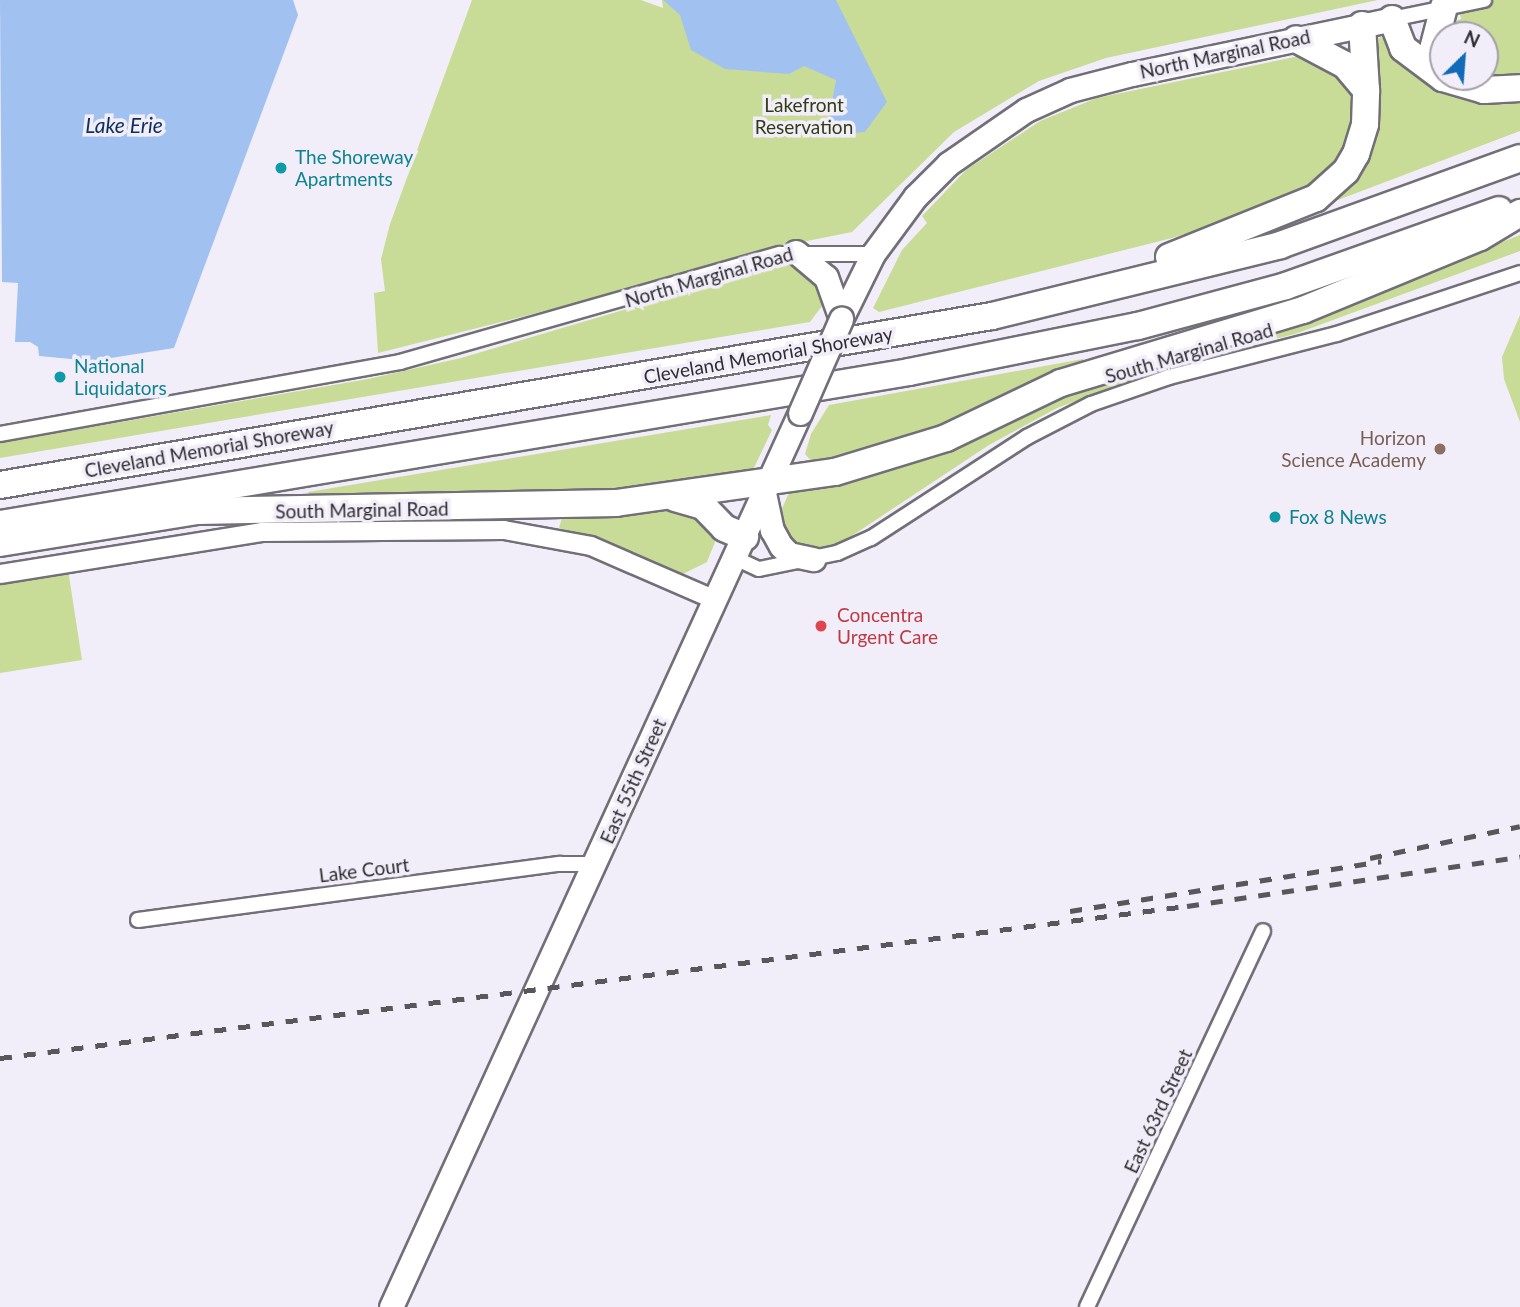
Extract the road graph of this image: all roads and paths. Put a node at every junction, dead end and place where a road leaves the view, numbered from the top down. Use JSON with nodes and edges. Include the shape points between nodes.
{"nodes":[{"id":1,"x":1484,"y":0,"type":"edge"},
{"id":2,"x":1444,"y":8,"type":"junction"},
{"id":3,"x":1392,"y":19,"type":"junction"},
{"id":4,"x":1441,"y":21,"type":"edge"},
{"id":5,"x":1362,"y":25,"type":"junction"},
{"id":6,"x":1296,"y":39,"type":"junction"},
{"id":7,"x":1429,"y":68,"type":"edge"},
{"id":8,"x":1520,"y":88,"type":"edge"},
{"id":9,"x":1499,"y":89,"type":"edge"},
{"id":10,"x":1366,"y":90,"type":"junction"},
{"id":11,"x":1520,"y":158,"type":"edge"},
{"id":12,"x":1520,"y":201,"type":"edge"},
{"id":13,"x":1520,"y":213,"type":"edge"},
{"id":14,"x":796,"y":252,"type":"junction"},
{"id":15,"x":873,"y":254,"type":"junction"},
{"id":16,"x":1520,"y":273,"type":"edge"},
{"id":17,"x":1054,"y":300,"type":"junction"},
{"id":18,"x":844,"y":312,"type":"junction"},
{"id":19,"x":0,"y":434,"type":"edge"},
{"id":20,"x":0,"y":485,"type":"edge"},
{"id":21,"x":767,"y":487,"type":"junction"},
{"id":22,"x":669,"y":498,"type":"junction"},
{"id":23,"x":0,"y":524,"type":"edge"},
{"id":24,"x":0,"y":543,"type":"edge"},
{"id":25,"x":740,"y":548,"type":"junction"},
{"id":26,"x":813,"y":559,"type":"junction"},
{"id":27,"x":0,"y":574,"type":"edge"},
{"id":28,"x":715,"y":600,"type":"junction"},
{"id":29,"x":596,"y":864,"type":"junction"},
{"id":30,"x":138,"y":920,"type":"dead end"},
{"id":31,"x":1263,"y":930,"type":"dead end"},
{"id":32,"x":391,"y":1307,"type":"edge"},
{"id":33,"x":1087,"y":1307,"type":"edge"}],
"edges":[{"from":1,"to":2,"type":"street","name":"North Marginal Road"},
{"from":2,"to":3,"type":"street","name":"North Marginal Road"},
{"from":2,"to":4,"type":"highway"},
{"from":3,"to":5,"type":"main road","name":"North Marginal Road"},
{"from":3,"to":7,"type":"highway","via":[[1403,48]]},
{"from":5,"to":6,"type":"main road","name":"North Marginal Road"},
{"from":5,"to":10,"type":"highway"},
{"from":6,"to":10,"type":"highway","via":[[1345,65]]},
{"from":6,"to":15,"type":"main road","name":"North Marginal Road","via":[[1132,74],[1045,100],[948,164],[915,197]]},
{"from":8,"to":9,"type":"highway"},
{"from":10,"to":17,"type":"highway","via":[[1365,124],[1356,154],[1346,171],[1316,198],[1285,214]]},
{"from":11,"to":17,"type":"highway","name":"Cleveland Memorial Shoreway","via":[[1280,245]]},
{"from":12,"to":23,"type":"highway","name":"Cleveland Memorial Shoreway","via":[[1286,286],[1138,326],[909,372]]},
{"from":13,"to":21,"type":"highway","via":[[1480,237],[1316,304],[1061,383],[946,438]]},
{"from":14,"to":15,"type":"street","name":"North Marginal Road"},
{"from":14,"to":18,"type":"main road","via":[[826,277]]},
{"from":14,"to":19,"type":"street","name":"North Marginal Road","via":[[400,362]]},
{"from":15,"to":18,"type":"main road","name":"East 55th Street"},
{"from":16,"to":26,"type":"street","name":"South Marginal Road","via":[[1337,334],[1169,377],[1091,404],[1027,437],[864,542]]},
{"from":17,"to":20,"type":"highway","name":"Cleveland Memorial Shoreway","via":[[818,347]]},
{"from":18,"to":21,"type":"main road","name":"East 55th Street","bridge":true},
{"from":21,"to":22,"type":"highway"},
{"from":21,"to":25,"type":"main road","name":"East 55th Street"},
{"from":21,"to":26,"type":"main road","via":[[772,530],[780,546],[797,557]]},
{"from":22,"to":24,"type":"highway","via":[[546,506],[197,512]]},
{"from":22,"to":25,"type":"highway","via":[[703,506]]},
{"from":25,"to":26,"type":"street","name":"South Marginal Road","via":[[759,569]]},
{"from":25,"to":28,"type":"main road","name":"East 55th Street"},
{"from":27,"to":28,"type":"street","name":"South Marginal Road","via":[[262,532],[503,530],[591,546]]},
{"from":28,"to":29,"type":"main road","name":"East 55th Street"},
{"from":29,"to":30,"type":"street","name":"Lake Court","via":[[560,864]]},
{"from":29,"to":32,"type":"main road","name":"East 55th Street"},
{"from":31,"to":33,"type":"street","name":"East 63rd Street"}]}
